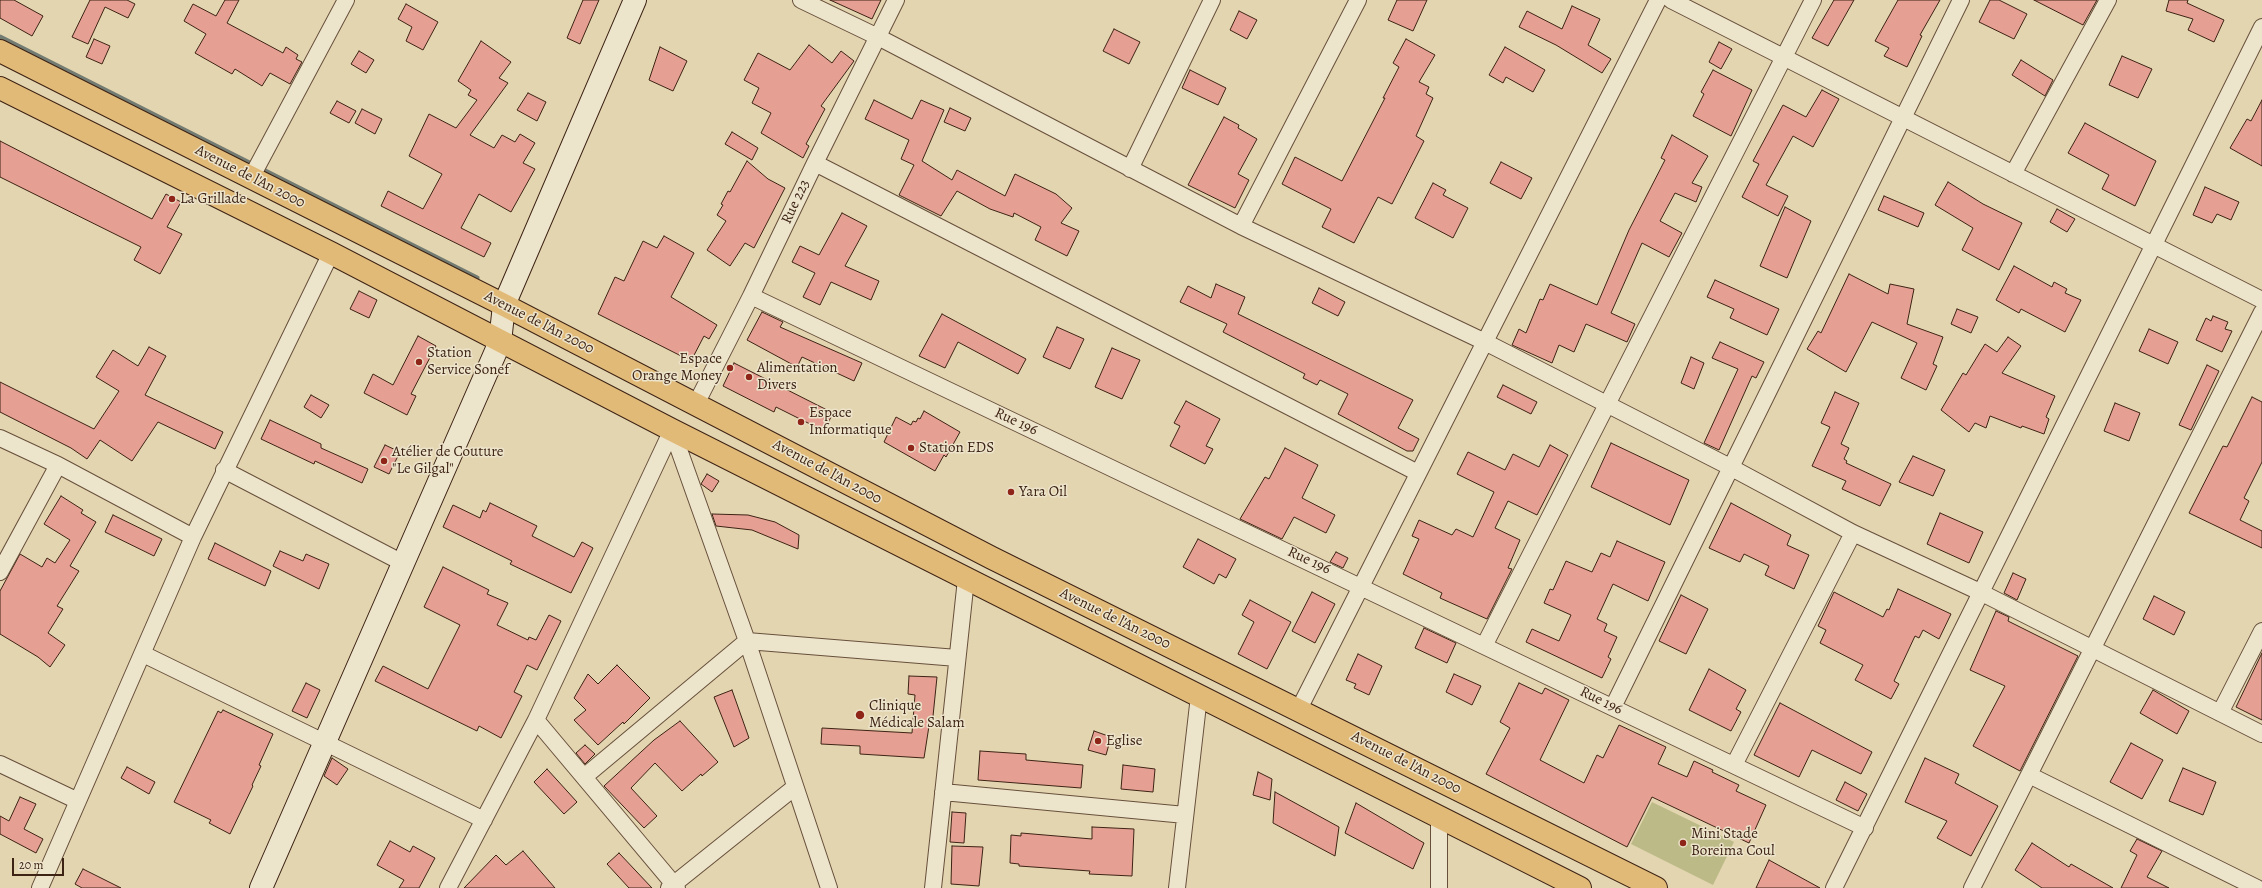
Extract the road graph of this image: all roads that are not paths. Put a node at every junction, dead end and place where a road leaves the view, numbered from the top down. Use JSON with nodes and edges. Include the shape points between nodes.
{"nodes":[{"id":1,"x":635,"y":0,"type":"edge"},
{"id":2,"x":801,"y":0,"type":"edge"},
{"id":3,"x":896,"y":0,"type":"edge"},
{"id":4,"x":1212,"y":0,"type":"edge"},
{"id":5,"x":1358,"y":0,"type":"edge"},
{"id":6,"x":1658,"y":0,"type":"edge"},
{"id":7,"x":1671,"y":0,"type":"edge"},
{"id":8,"x":1813,"y":0,"type":"edge"},
{"id":9,"x":1961,"y":0,"type":"edge"},
{"id":10,"x":2108,"y":0,"type":"edge"},
{"id":11,"x":341,"y":2,"type":"edge"},
{"id":12,"x":2262,"y":27,"type":"edge"},
{"id":13,"x":878,"y":37,"type":"junction"},
{"id":14,"x":0,"y":51,"type":"edge"},
{"id":15,"x":1784,"y":58,"type":"junction"},
{"id":16,"x":0,"y":88,"type":"edge"},
{"id":17,"x":1902,"y":118,"type":"junction"},
{"id":18,"x":815,"y":163,"type":"junction"},
{"id":19,"x":1130,"y":169,"type":"junction"},
{"id":20,"x":2013,"y":174,"type":"junction"},
{"id":21,"x":251,"y":178,"type":"junction"},
{"id":22,"x":1241,"y":226,"type":"junction"},
{"id":23,"x":2153,"y":245,"type":"junction"},
{"id":24,"x":331,"y":253,"type":"junction"},
{"id":25,"x":752,"y":296,"type":"junction"},
{"id":26,"x":2262,"y":300,"type":"edge"},
{"id":27,"x":504,"y":305,"type":"junction"},
{"id":28,"x":2262,"y":312,"type":"edge"},
{"id":29,"x":500,"y":342,"type":"junction"},
{"id":30,"x":1485,"y":342,"type":"junction"},
{"id":31,"x":696,"y":404,"type":"junction"},
{"id":32,"x":1606,"y":404,"type":"junction"},
{"id":33,"x":672,"y":430,"type":"junction"},
{"id":34,"x":0,"y":438,"type":"edge"},
{"id":35,"x":58,"y":465,"type":"junction"},
{"id":36,"x":1730,"y":467,"type":"junction"},
{"id":37,"x":224,"y":470,"type":"junction"},
{"id":38,"x":1418,"y":473,"type":"junction"},
{"id":39,"x":1853,"y":533,"type":"junction"},
{"id":40,"x":193,"y":537,"type":"junction"},
{"id":41,"x":403,"y":563,"type":"junction"},
{"id":42,"x":0,"y":572,"type":"edge"},
{"id":43,"x":966,"y":579,"type":"junction"},
{"id":44,"x":1362,"y":586,"type":"junction"},
{"id":45,"x":1980,"y":592,"type":"junction"},
{"id":46,"x":2262,"y":631,"type":"edge"},
{"id":47,"x":747,"y":641,"type":"junction"},
{"id":48,"x":1484,"y":646,"type":"junction"},
{"id":49,"x":2093,"y":649,"type":"junction"},
{"id":50,"x":143,"y":654,"type":"junction"},
{"id":51,"x":957,"y":658,"type":"junction"},
{"id":52,"x":1199,"y":696,"type":"junction"},
{"id":53,"x":1613,"y":707,"type":"junction"},
{"id":54,"x":1299,"y":709,"type":"junction"},
{"id":55,"x":2220,"y":713,"type":"junction"},
{"id":56,"x":536,"y":720,"type":"junction"},
{"id":57,"x":2262,"y":734,"type":"edge"},
{"id":58,"x":325,"y":743,"type":"junction"},
{"id":59,"x":0,"y":764,"type":"edge"},
{"id":60,"x":1734,"y":765,"type":"junction"},
{"id":61,"x":2029,"y":775,"type":"junction"},
{"id":62,"x":584,"y":777,"type":"junction"},
{"id":63,"x":795,"y":787,"type":"junction"},
{"id":64,"x":943,"y":792,"type":"junction"},
{"id":65,"x":78,"y":801,"type":"junction"},
{"id":66,"x":1185,"y":815,"type":"junction"},
{"id":67,"x":1439,"y":818,"type":"junction"},
{"id":68,"x":484,"y":820,"type":"junction"},
{"id":69,"x":1865,"y":828,"type":"junction"},
{"id":70,"x":673,"y":887,"type":"edge"},
{"id":71,"x":40,"y":888,"type":"edge"},
{"id":72,"x":261,"y":888,"type":"edge"},
{"id":73,"x":448,"y":888,"type":"edge"},
{"id":74,"x":829,"y":888,"type":"edge"},
{"id":75,"x":933,"y":888,"type":"edge"},
{"id":76,"x":1177,"y":888,"type":"edge"},
{"id":77,"x":1439,"y":888,"type":"edge"},
{"id":78,"x":1580,"y":888,"type":"edge"},
{"id":79,"x":1656,"y":888,"type":"edge"},
{"id":80,"x":1834,"y":888,"type":"edge"},
{"id":81,"x":1972,"y":888,"type":"edge"},
{"id":82,"x":2257,"y":888,"type":"edge"}],
"edges":[{"from":1,"to":27,"type":"street"},
{"from":2,"to":13,"type":"street"},
{"from":3,"to":13,"type":"street","name":"Rue 223"},
{"from":4,"to":19,"type":"street"},
{"from":5,"to":22,"type":"street"},
{"from":6,"to":30,"type":"street"},
{"from":7,"to":15,"type":"street"},
{"from":8,"to":15,"type":"street"},
{"from":9,"to":17,"type":"street"},
{"from":10,"to":20,"type":"street"},
{"from":11,"to":21,"type":"street"},
{"from":12,"to":23,"type":"street"},
{"from":13,"to":18,"type":"street","name":"Rue 223"},
{"from":13,"to":19,"type":"street"},
{"from":14,"to":21,"type":"main road","name":"Avenue de l'An 2000"},
{"from":15,"to":17,"type":"street"},
{"from":15,"to":32,"type":"street"},
{"from":16,"to":24,"type":"main road","name":"Avenue de l'An 2000"},
{"from":17,"to":20,"type":"street"},
{"from":17,"to":36,"type":"street"},
{"from":18,"to":25,"type":"street","name":"Rue 223"},
{"from":18,"to":38,"type":"street"},
{"from":19,"to":22,"type":"street"},
{"from":20,"to":23,"type":"street"},
{"from":21,"to":27,"type":"main road","name":"Avenue de l'An 2000"},
{"from":22,"to":30,"type":"street"},
{"from":23,"to":26,"type":"street"},
{"from":23,"to":45,"type":"street"},
{"from":24,"to":29,"type":"main road","name":"Avenue de l'An 2000"},
{"from":24,"to":37,"type":"street"},
{"from":25,"to":31,"type":"street","name":"Rue 223"},
{"from":25,"to":44,"type":"street","name":"Rue 196"},
{"from":27,"to":29,"type":"street"},
{"from":27,"to":31,"type":"main road","name":"Avenue de l'An 2000"},
{"from":28,"to":49,"type":"street"},
{"from":29,"to":33,"type":"main road","name":"Avenue de l'An 2000"},
{"from":29,"to":41,"type":"street"},
{"from":30,"to":32,"type":"street"},
{"from":30,"to":38,"type":"street"},
{"from":31,"to":54,"type":"main road","name":"Avenue de l'An 2000","via":[[992,558]]},
{"from":32,"to":36,"type":"street"},
{"from":32,"to":48,"type":"street"},
{"from":33,"to":43,"type":"main road","name":"Avenue de l'An 2000"},
{"from":33,"to":47,"type":"street"},
{"from":33,"to":56,"type":"street"},
{"from":34,"to":35,"type":"street"},
{"from":35,"to":40,"type":"street"},
{"from":35,"to":42,"type":"street"},
{"from":36,"to":39,"type":"street"},
{"from":36,"to":53,"type":"street"},
{"from":37,"to":40,"type":"street"},
{"from":37,"to":41,"type":"street"},
{"from":38,"to":44,"type":"street"},
{"from":39,"to":45,"type":"street"},
{"from":39,"to":60,"type":"street"},
{"from":40,"to":50,"type":"street"},
{"from":41,"to":58,"type":"street"},
{"from":43,"to":51,"type":"street"},
{"from":43,"to":52,"type":"main road","name":"Avenue de l'An 2000"},
{"from":44,"to":48,"type":"street","name":"Rue 196"},
{"from":44,"to":54,"type":"street"},
{"from":45,"to":49,"type":"street"},
{"from":45,"to":69,"type":"street"},
{"from":46,"to":55,"type":"street"},
{"from":47,"to":51,"type":"street"},
{"from":47,"to":62,"type":"street"},
{"from":47,"to":63,"type":"street"},
{"from":48,"to":53,"type":"street","name":"Rue 196"},
{"from":49,"to":55,"type":"street"},
{"from":49,"to":61,"type":"street"},
{"from":50,"to":58,"type":"street"},
{"from":50,"to":65,"type":"street"},
{"from":51,"to":64,"type":"street"},
{"from":52,"to":66,"type":"street"},
{"from":52,"to":67,"type":"main road","name":"Avenue de l'An 2000"},
{"from":53,"to":60,"type":"street","name":"Rue 196"},
{"from":54,"to":79,"type":"main road","name":"Avenue de l'An 2000"},
{"from":55,"to":57,"type":"street"},
{"from":56,"to":62,"type":"street"},
{"from":56,"to":68,"type":"street"},
{"from":58,"to":68,"type":"street"},
{"from":58,"to":72,"type":"street"},
{"from":59,"to":65,"type":"street"},
{"from":60,"to":69,"type":"street","name":"Rue 196"},
{"from":61,"to":81,"type":"street"},
{"from":61,"to":82,"type":"street"},
{"from":62,"to":70,"type":"street"},
{"from":63,"to":70,"type":"street"},
{"from":63,"to":74,"type":"street"},
{"from":64,"to":66,"type":"street"},
{"from":64,"to":75,"type":"street"},
{"from":65,"to":71,"type":"street"},
{"from":66,"to":76,"type":"street"},
{"from":67,"to":77,"type":"street"},
{"from":67,"to":78,"type":"main road","name":"Avenue de l'An 2000"},
{"from":68,"to":73,"type":"street"},
{"from":69,"to":80,"type":"street"}]}
